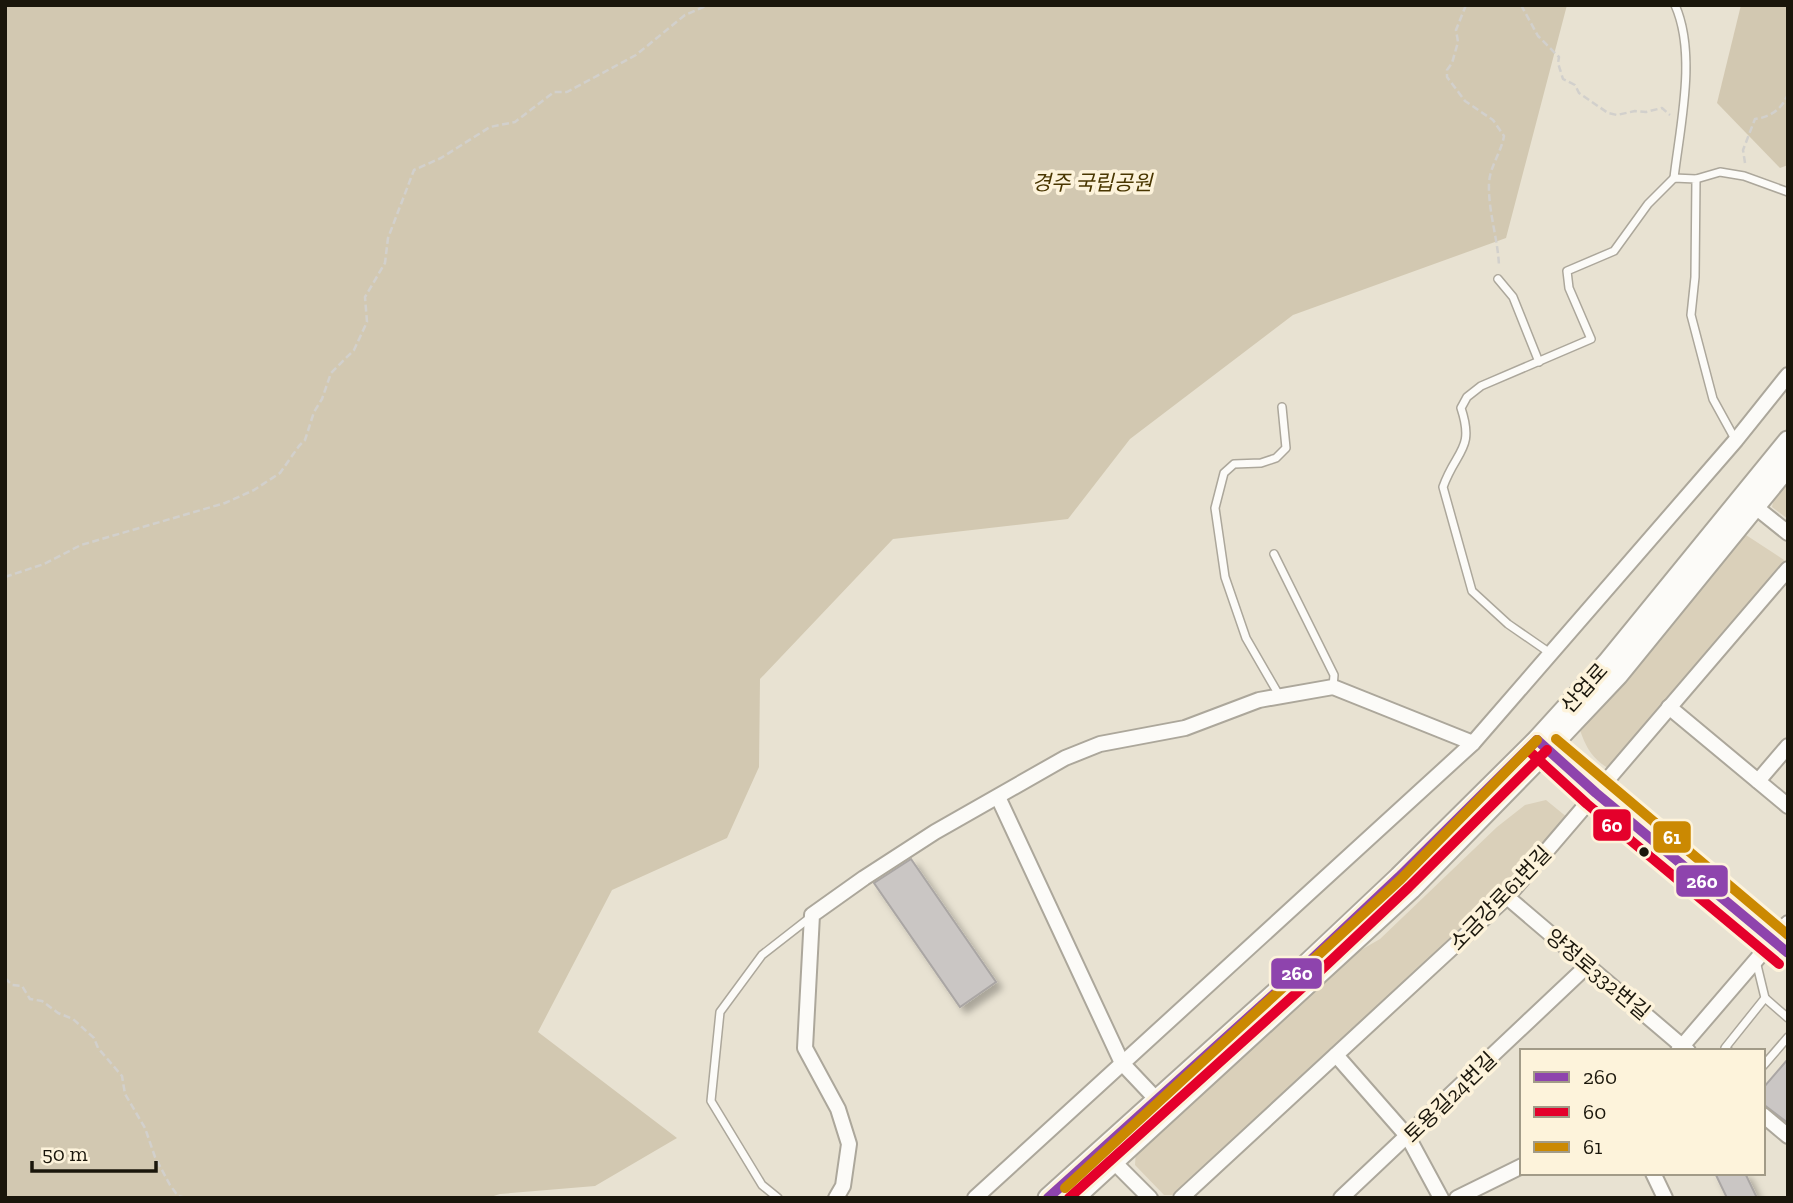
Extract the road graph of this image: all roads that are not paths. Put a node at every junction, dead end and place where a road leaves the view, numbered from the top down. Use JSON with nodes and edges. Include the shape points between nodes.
{"nodes":[{"id":1,"x":1675,"y":5,"type":"edge"},
{"id":2,"x":1674,"y":178,"type":"junction"},
{"id":3,"x":1696,"y":179,"type":"junction"},
{"id":4,"x":1788,"y":192,"type":"edge"},
{"id":5,"x":1498,"y":279,"type":"road end"},
{"id":6,"x":1539,"y":362,"type":"junction"},
{"id":7,"x":1788,"y":375,"type":"edge"},
{"id":8,"x":1282,"y":407,"type":"dead end"},
{"id":9,"x":1736,"y":439,"type":"junction"},
{"id":10,"x":1788,"y":441,"type":"edge"},
{"id":11,"x":1788,"y":466,"type":"edge"},
{"id":12,"x":1749,"y":502,"type":"junction"},
{"id":13,"x":1788,"y":533,"type":"edge"},
{"id":14,"x":1274,"y":554,"type":"dead end"},
{"id":15,"x":1788,"y":569,"type":"edge"},
{"id":16,"x":1550,"y":653,"type":"junction"},
{"id":17,"x":1334,"y":687,"type":"junction"},
{"id":18,"x":1279,"y":695,"type":"junction"},
{"id":19,"x":1669,"y":707,"type":"junction"},
{"id":20,"x":1473,"y":743,"type":"junction"},
{"id":21,"x":1542,"y":745,"type":"junction"},
{"id":22,"x":1788,"y":746,"type":"edge"},
{"id":23,"x":1758,"y":781,"type":"junction"},
{"id":24,"x":1596,"y":793,"type":"junction"},
{"id":25,"x":998,"y":797,"type":"junction"},
{"id":26,"x":1788,"y":806,"type":"edge"},
{"id":27,"x":1507,"y":897,"type":"junction"},
{"id":28,"x":812,"y":915,"type":"junction"},
{"id":29,"x":1788,"y":923,"type":"edge"},
{"id":30,"x":1781,"y":947,"type":"edge"},
{"id":31,"x":1756,"y":960,"type":"junction"},
{"id":32,"x":1588,"y":965,"type":"junction"},
{"id":33,"x":1765,"y":998,"type":"junction"},
{"id":34,"x":1788,"y":1018,"type":"edge"},
{"id":35,"x":1788,"y":1037,"type":"edge"},
{"id":36,"x":1683,"y":1049,"type":"edge"},
{"id":37,"x":1726,"y":1049,"type":"edge"},
{"id":38,"x":1336,"y":1055,"type":"junction"},
{"id":39,"x":1122,"y":1063,"type":"junction"},
{"id":40,"x":1765,"y":1064,"type":"edge"},
{"id":41,"x":1157,"y":1100,"type":"junction"},
{"id":42,"x":1765,"y":1117,"type":"edge"},
{"id":43,"x":1788,"y":1136,"type":"edge"},
{"id":44,"x":1408,"y":1137,"type":"junction"},
{"id":45,"x":1114,"y":1162,"type":"junction"},
{"id":46,"x":1520,"y":1167,"type":"edge"},
{"id":47,"x":1654,"y":1175,"type":"edge"},
{"id":48,"x":778,"y":1198,"type":"edge"},
{"id":49,"x":836,"y":1198,"type":"edge"},
{"id":50,"x":975,"y":1198,"type":"edge"},
{"id":51,"x":1048,"y":1198,"type":"edge"},
{"id":52,"x":1074,"y":1198,"type":"edge"},
{"id":53,"x":1150,"y":1198,"type":"edge"},
{"id":54,"x":1181,"y":1198,"type":"edge"},
{"id":55,"x":1341,"y":1198,"type":"edge"},
{"id":56,"x":1441,"y":1198,"type":"edge"},
{"id":57,"x":1457,"y":1198,"type":"edge"},
{"id":58,"x":1665,"y":1198,"type":"edge"}],
"edges":[{"from":1,"to":2,"type":"lane","via":[[1686,83]]},
{"from":2,"to":3,"type":"lane"},
{"from":2,"to":6,"type":"lane","via":[[1648,204],[1614,251],[1567,271],[1569,288],[1591,340]]},
{"from":3,"to":4,"type":"lane","via":[[1720,172]]},
{"from":3,"to":9,"type":"lane","via":[[1690,315],[1713,399]]},
{"from":5,"to":6,"type":"lane","via":[[1513,297]]},
{"from":6,"to":16,"type":"lane","via":[[1481,386],[1467,397],[1461,408],[1467,440],[1443,487],[1472,591]]},
{"from":7,"to":9,"type":"street"},
{"from":8,"to":18,"type":"lane","via":[[1286,448],[1261,463],[1234,464],[1224,473],[1216,508],[1225,577],[1246,638]]},
{"from":9,"to":16,"type":"street"},
{"from":10,"to":12,"type":"street","name":"산업로"},
{"from":11,"to":12,"type":"street","name":"산업로"},
{"from":12,"to":13,"type":"street"},
{"from":12,"to":21,"type":"street","name":"산업로","via":[[1607,663]]},
{"from":14,"to":17,"type":"lane","via":[[1334,675]]},
{"from":15,"to":19,"type":"street","name":"소금강로61번길"},
{"from":16,"to":20,"type":"street"},
{"from":17,"to":18,"type":"street"},
{"from":17,"to":20,"type":"street"},
{"from":18,"to":25,"type":"street","via":[[1185,728],[1101,744],[1065,758]]},
{"from":19,"to":23,"type":"street"},
{"from":19,"to":24,"type":"street","name":"소금강로61번길"},
{"from":20,"to":39,"type":"street"},
{"from":21,"to":24,"type":"street"},
{"from":21,"to":41,"type":"street","name":"산업로"},
{"from":21,"to":45,"type":"street","name":"산업로","via":[[1411,889]]},
{"from":22,"to":23,"type":"street"},
{"from":23,"to":26,"type":"street"},
{"from":24,"to":27,"type":"street","name":"소금강로61번길"},
{"from":24,"to":30,"type":"street"},
{"from":25,"to":28,"type":"street","via":[[904,852]]},
{"from":25,"to":39,"type":"street"},
{"from":27,"to":32,"type":"street","name":"양정로332번길"},
{"from":27,"to":38,"type":"street","name":"소금강로61번길"},
{"from":28,"to":48,"type":"lane","via":[[762,955],[720,1012],[712,1101],[762,1185]]},
{"from":28,"to":49,"type":"street","via":[[805,1048],[838,1109],[849,1144],[843,1186]]},
{"from":29,"to":30,"type":"street"},
{"from":30,"to":31,"type":"street"},
{"from":31,"to":33,"type":"lane"},
{"from":31,"to":36,"type":"street"},
{"from":32,"to":36,"type":"street","name":"양정로332번길"},
{"from":32,"to":44,"type":"street","name":"토용길24번길"},
{"from":33,"to":34,"type":"lane"},
{"from":33,"to":37,"type":"lane"},
{"from":35,"to":40,"type":"lane"},
{"from":38,"to":44,"type":"street"},
{"from":38,"to":54,"type":"street","name":"소금강로61번길"},
{"from":39,"to":41,"type":"street"},
{"from":39,"to":50,"type":"street"},
{"from":41,"to":51,"type":"street","name":"산업로"},
{"from":42,"to":43,"type":"street"},
{"from":44,"to":55,"type":"street","name":"토용길24번길"},
{"from":44,"to":56,"type":"street"},
{"from":45,"to":52,"type":"street","name":"산업로"},
{"from":45,"to":53,"type":"street"},
{"from":46,"to":57,"type":"street"},
{"from":47,"to":58,"type":"street"}]}
